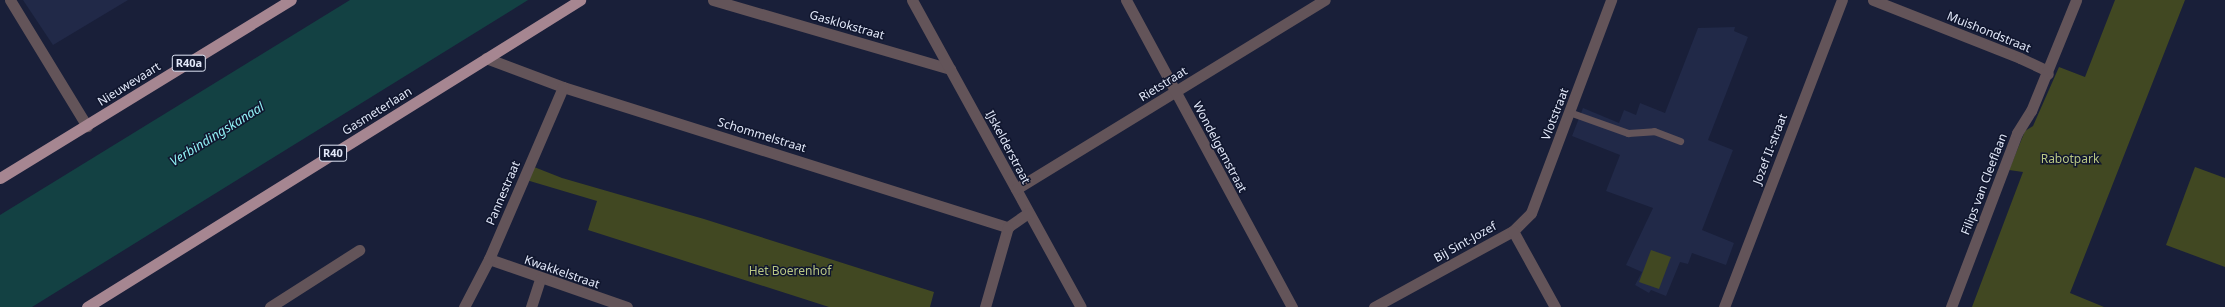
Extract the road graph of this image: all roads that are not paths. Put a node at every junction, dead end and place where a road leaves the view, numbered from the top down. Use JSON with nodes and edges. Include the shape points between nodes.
{"nodes":[{"id":1,"x":10,"y":0,"type":"edge"},
{"id":2,"x":291,"y":0,"type":"edge"},
{"id":3,"x":580,"y":0,"type":"edge"},
{"id":4,"x":713,"y":0,"type":"edge"},
{"id":5,"x":912,"y":0,"type":"edge"},
{"id":6,"x":1126,"y":0,"type":"edge"},
{"id":7,"x":1325,"y":0,"type":"edge"},
{"id":8,"x":1611,"y":0,"type":"edge"},
{"id":9,"x":1842,"y":0,"type":"edge"},
{"id":10,"x":1873,"y":0,"type":"edge"},
{"id":11,"x":2076,"y":0,"type":"edge"},
{"id":12,"x":486,"y":58,"type":"junction"},
{"id":13,"x":950,"y":69,"type":"junction"},
{"id":14,"x":2048,"y":74,"type":"junction"},
{"id":15,"x":563,"y":87,"type":"junction"},
{"id":16,"x":1175,"y":92,"type":"junction"},
{"id":17,"x":1569,"y":112,"type":"junction"},
{"id":18,"x":86,"y":126,"type":"junction"},
{"id":19,"x":1680,"y":141,"type":"dead end"},
{"id":20,"x":0,"y":178,"type":"edge"},
{"id":21,"x":1016,"y":189,"type":"junction"},
{"id":22,"x":1028,"y":213,"type":"junction"},
{"id":23,"x":1008,"y":227,"type":"junction"},
{"id":24,"x":1513,"y":231,"type":"junction"},
{"id":25,"x":359,"y":250,"type":"dead end"},
{"id":26,"x":489,"y":259,"type":"junction"},
{"id":27,"x":540,"y":279,"type":"junction"},
{"id":28,"x":86,"y":307,"type":"edge"},
{"id":29,"x":270,"y":307,"type":"edge"},
{"id":30,"x":464,"y":307,"type":"edge"},
{"id":31,"x":531,"y":307,"type":"edge"},
{"id":32,"x":627,"y":307,"type":"edge"},
{"id":33,"x":985,"y":307,"type":"edge"},
{"id":34,"x":1081,"y":307,"type":"edge"},
{"id":35,"x":1292,"y":307,"type":"edge"},
{"id":36,"x":1374,"y":307,"type":"edge"},
{"id":37,"x":1555,"y":307,"type":"edge"},
{"id":38,"x":1724,"y":307,"type":"edge"},
{"id":39,"x":1951,"y":307,"type":"edge"}],
"edges":[{"from":1,"to":18,"type":"street"},
{"from":2,"to":18,"type":"main road","name":"Nieuwevaart","number":"R40a"},
{"from":3,"to":12,"type":"main road","name":"Gasmeterlaan","number":"R40"},
{"from":4,"to":13,"type":"street","name":"Gasklokstraat"},
{"from":5,"to":13,"type":"street","name":"IJskelderstraat"},
{"from":6,"to":16,"type":"street","name":"Wondelgemstraat"},
{"from":7,"to":16,"type":"street","name":"Rietstraat"},
{"from":8,"to":17,"type":"street","name":"Vlotstraat"},
{"from":9,"to":38,"type":"street","name":"Jozef II-straat"},
{"from":10,"to":14,"type":"street","name":"Muishondstraat","via":[[2020,58],[2044,69]]},
{"from":11,"to":14,"type":"street","name":"Filips van Cleeflaan"},
{"from":12,"to":15,"type":"street","name":"Schommelstraat"},
{"from":12,"to":28,"type":"main road","name":"Gasmeterlaan","number":"R40"},
{"from":13,"to":21,"type":"street","name":"IJskelderstraat"},
{"from":14,"to":39,"type":"street","name":"Filips van Cleeflaan","via":[[2031,111],[2017,133]]},
{"from":15,"to":23,"type":"street","name":"Schommelstraat"},
{"from":15,"to":26,"type":"street","name":"Pannestraat"},
{"from":16,"to":21,"type":"street","name":"Rietstraat"},
{"from":16,"to":35,"type":"street","name":"Wondelgemstraat"},
{"from":17,"to":19,"type":"lane","via":[[1628,133],[1654,131]]},
{"from":17,"to":24,"type":"street","name":"Vlotstraat","via":[[1531,213]]},
{"from":18,"to":20,"type":"main road","name":"Nieuwevaart","number":"R40a"},
{"from":21,"to":22,"type":"street","name":"IJskelderstraat"},
{"from":22,"to":23,"type":"street"},
{"from":22,"to":34,"type":"street","name":"IJskelderstraat"},
{"from":23,"to":33,"type":"street"},
{"from":24,"to":36,"type":"street","name":"Bij Sint-Jozef"},
{"from":24,"to":37,"type":"street","name":"Bij Sint-Jozef"},
{"from":25,"to":29,"type":"street"},
{"from":26,"to":27,"type":"street","name":"Kwakkelstraat"},
{"from":26,"to":30,"type":"street","name":"Pannestraat"},
{"from":27,"to":31,"type":"street"},
{"from":27,"to":32,"type":"street","name":"Kwakkelstraat"}]}
